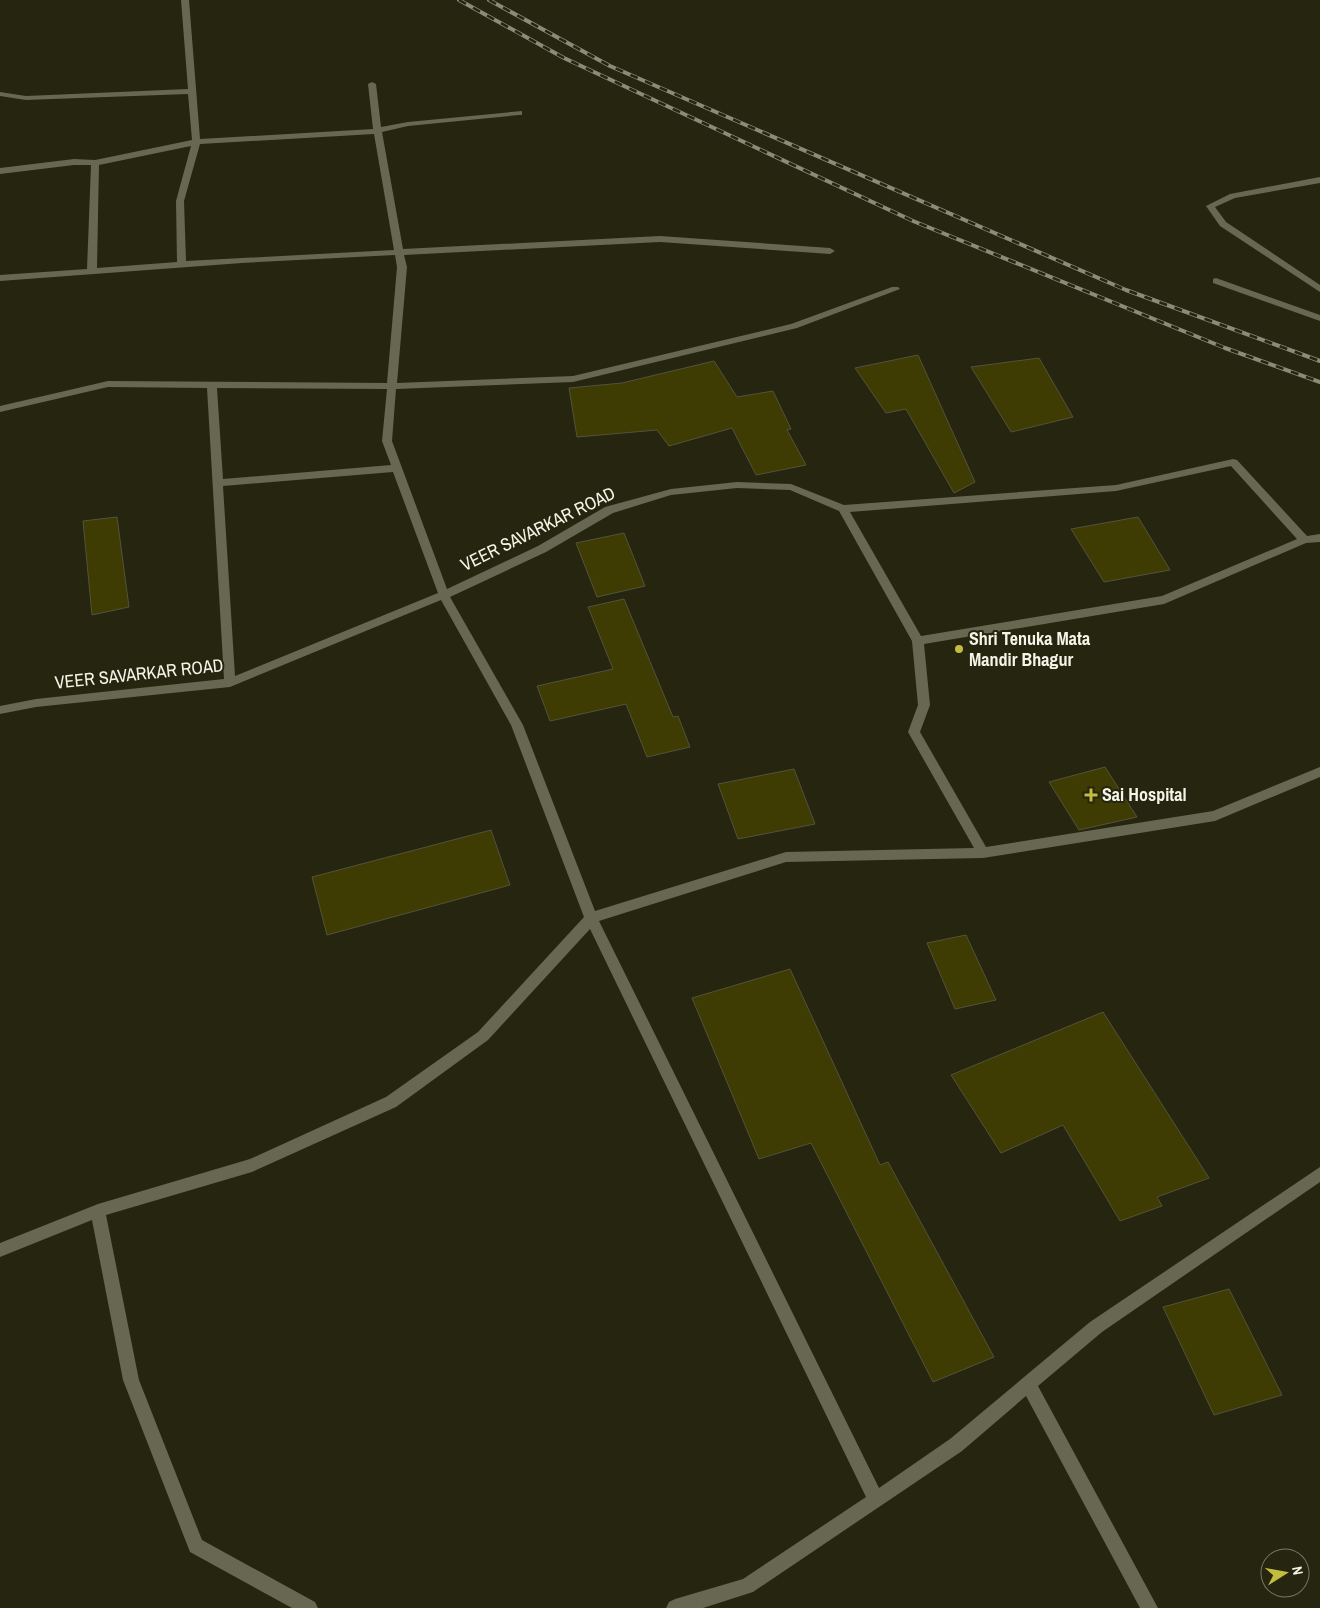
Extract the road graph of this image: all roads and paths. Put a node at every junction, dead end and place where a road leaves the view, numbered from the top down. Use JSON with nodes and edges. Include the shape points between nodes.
{"nodes":[{"id":1,"x":185,"y":0,"type":"edge"},
{"id":2,"x":372,"y":84,"type":"dead end"},
{"id":3,"x":193,"y":91,"type":"junction"},
{"id":4,"x":0,"y":94,"type":"edge"},
{"id":5,"x":519,"y":113,"type":"dead end"},
{"id":6,"x":377,"y":131,"type":"junction"},
{"id":7,"x":196,"y":142,"type":"junction"},
{"id":8,"x":95,"y":163,"type":"junction"},
{"id":9,"x":0,"y":171,"type":"edge"},
{"id":10,"x":1320,"y":180,"type":"edge"},
{"id":11,"x":399,"y":252,"type":"junction"},
{"id":12,"x":830,"y":252,"type":"dead end"},
{"id":13,"x":182,"y":265,"type":"junction"},
{"id":14,"x":92,"y":272,"type":"junction"},
{"id":15,"x":0,"y":278,"type":"edge"},
{"id":16,"x":1216,"y":280,"type":"dead end"},
{"id":17,"x":895,"y":289,"type":"dead end"},
{"id":18,"x":1320,"y":289,"type":"edge"},
{"id":19,"x":1320,"y":318,"type":"edge"},
{"id":20,"x":212,"y":384,"type":"junction"},
{"id":21,"x":392,"y":386,"type":"junction"},
{"id":22,"x":0,"y":409,"type":"edge"},
{"id":23,"x":398,"y":468,"type":"junction"},
{"id":24,"x":218,"y":483,"type":"junction"},
{"id":25,"x":843,"y":509,"type":"junction"},
{"id":26,"x":1320,"y":538,"type":"edge"},
{"id":27,"x":1304,"y":540,"type":"junction"},
{"id":28,"x":444,"y":595,"type":"junction"},
{"id":29,"x":918,"y":641,"type":"junction"},
{"id":30,"x":230,"y":683,"type":"junction"},
{"id":31,"x":0,"y":710,"type":"edge"},
{"id":32,"x":1320,"y":772,"type":"edge"},
{"id":33,"x":983,"y":853,"type":"junction"},
{"id":34,"x":591,"y":918,"type":"junction"},
{"id":35,"x":1320,"y":1174,"type":"edge"},
{"id":36,"x":98,"y":1211,"type":"junction"},
{"id":37,"x":0,"y":1250,"type":"edge"},
{"id":38,"x":1029,"y":1385,"type":"junction"},
{"id":39,"x":876,"y":1500,"type":"junction"},
{"id":40,"x":309,"y":1608,"type":"edge"},
{"id":41,"x":676,"y":1608,"type":"edge"},
{"id":42,"x":1149,"y":1608,"type":"edge"}],
"edges":[{"from":1,"to":3,"type":"street"},
{"from":2,"to":6,"type":"street"},
{"from":3,"to":4,"type":"street","via":[[26,98]]},
{"from":3,"to":7,"type":"street"},
{"from":5,"to":6,"type":"street","via":[[408,124]]},
{"from":6,"to":7,"type":"street"},
{"from":6,"to":11,"type":"street"},
{"from":7,"to":8,"type":"street"},
{"from":7,"to":13,"type":"street","via":[[180,201]]},
{"from":8,"to":9,"type":"street","via":[[74,162]]},
{"from":8,"to":14,"type":"street"},
{"from":10,"to":18,"type":"street","via":[[1233,196],[1210,206],[1223,224]]},
{"from":11,"to":12,"type":"street","via":[[660,239]]},
{"from":11,"to":13,"type":"street"},
{"from":11,"to":21,"type":"street","via":[[402,267]]},
{"from":13,"to":14,"type":"street"},
{"from":14,"to":15,"type":"street"},
{"from":16,"to":19,"type":"street"},
{"from":17,"to":21,"type":"street","via":[[794,326],[573,379]]},
{"from":20,"to":21,"type":"street"},
{"from":20,"to":22,"type":"street","via":[[108,384]]},
{"from":20,"to":24,"type":"street"},
{"from":21,"to":23,"type":"street","via":[[387,441]]},
{"from":23,"to":24,"type":"street"},
{"from":23,"to":28,"type":"street"},
{"from":24,"to":30,"type":"street"},
{"from":25,"to":27,"type":"street","via":[[1116,488],[1233,462]]},
{"from":25,"to":28,"type":"street","name":"VEER SAVARKAR ROAD","via":[[791,487],[737,485],[671,492],[609,510],[542,549]]},
{"from":25,"to":29,"type":"street"},
{"from":26,"to":27,"type":"street"},
{"from":27,"to":29,"type":"street","via":[[1164,600]]},
{"from":28,"to":30,"type":"street","name":"VEER SAVARKAR ROAD"},
{"from":28,"to":34,"type":"street","via":[[516,725]]},
{"from":29,"to":33,"type":"street","via":[[924,705],[914,732]]},
{"from":30,"to":31,"type":"street","name":"VEER SAVARKAR ROAD","via":[[36,703]]},
{"from":32,"to":33,"type":"street","via":[[1215,816]]},
{"from":33,"to":34,"type":"street","via":[[786,856]]},
{"from":34,"to":36,"type":"street","via":[[483,1036],[391,1102],[252,1165]]},
{"from":34,"to":39,"type":"street"},
{"from":35,"to":38,"type":"street","via":[[1096,1327]]},
{"from":36,"to":37,"type":"street"},
{"from":36,"to":40,"type":"street","via":[[131,1380],[196,1546]]},
{"from":38,"to":39,"type":"street","via":[[956,1445]]},
{"from":38,"to":42,"type":"street"},
{"from":39,"to":41,"type":"street","via":[[747,1586]]}]}
